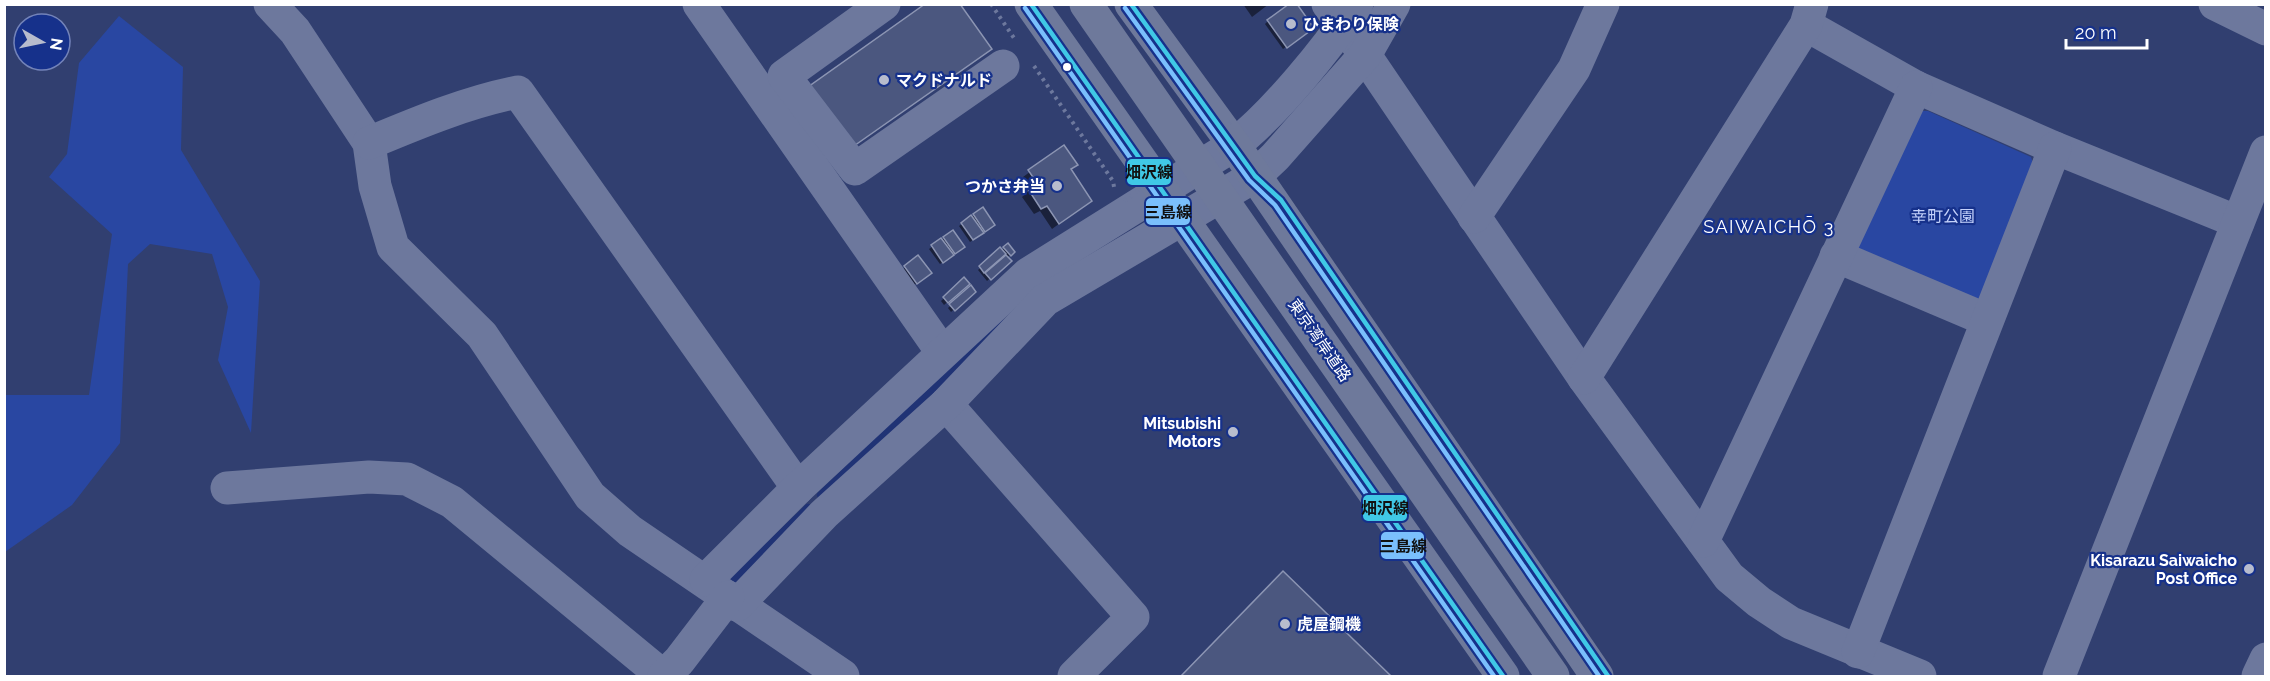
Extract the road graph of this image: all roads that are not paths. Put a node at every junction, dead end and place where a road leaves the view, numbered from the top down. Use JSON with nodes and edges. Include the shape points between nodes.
{"nodes":[{"id":1,"x":270,"y":4,"type":"edge"},
{"id":2,"x":699,"y":4,"type":"edge"},
{"id":3,"x":884,"y":4,"type":"edge"},
{"id":4,"x":1031,"y":4,"type":"edge"},
{"id":5,"x":1086,"y":4,"type":"edge"},
{"id":6,"x":1131,"y":4,"type":"edge"},
{"id":7,"x":1394,"y":4,"type":"edge"},
{"id":8,"x":1603,"y":4,"type":"edge"},
{"id":9,"x":2215,"y":4,"type":"edge"},
{"id":10,"x":1809,"y":15,"type":"edge"},
{"id":11,"x":1350,"y":28,"type":"edge"},
{"id":12,"x":2265,"y":29,"type":"edge"},
{"id":13,"x":1017,"y":56,"type":"road end"},
{"id":14,"x":1916,"y":87,"type":"junction"},
{"id":15,"x":369,"y":143,"type":"junction"},
{"id":16,"x":1234,"y":145,"type":"junction"},
{"id":17,"x":2055,"y":148,"type":"junction"},
{"id":18,"x":2265,"y":152,"type":"edge"},
{"id":19,"x":1255,"y":176,"type":"junction"},
{"id":20,"x":1163,"y":190,"type":"junction"},
{"id":21,"x":1182,"y":217,"type":"junction"},
{"id":22,"x":1474,"y":217,"type":"junction"},
{"id":23,"x":2238,"y":222,"type":"junction"},
{"id":24,"x":1836,"y":256,"type":"junction"},
{"id":25,"x":1986,"y":320,"type":"junction"},
{"id":26,"x":942,"y":352,"type":"junction"},
{"id":27,"x":1584,"y":378,"type":"junction"},
{"id":28,"x":946,"y":404,"type":"junction"},
{"id":29,"x":227,"y":488,"type":"dead end"},
{"id":30,"x":798,"y":488,"type":"junction"},
{"id":31,"x":1703,"y":541,"type":"junction"},
{"id":32,"x":724,"y":594,"type":"junction"},
{"id":33,"x":1858,"y":652,"type":"junction"},
{"id":34,"x":2265,"y":659,"type":"edge"},
{"id":35,"x":664,"y":676,"type":"edge"},
{"id":36,"x":843,"y":676,"type":"edge"},
{"id":37,"x":1074,"y":676,"type":"edge"},
{"id":38,"x":1503,"y":676,"type":"edge"},
{"id":39,"x":1553,"y":676,"type":"edge"},
{"id":40,"x":1597,"y":676,"type":"edge"},
{"id":41,"x":1608,"y":676,"type":"edge"},
{"id":42,"x":1920,"y":676,"type":"edge"},
{"id":43,"x":2059,"y":676,"type":"edge"},
{"id":44,"x":2258,"y":676,"type":"edge"}],
"edges":[{"from":1,"to":15,"type":"street","via":[[295,31]]},
{"from":2,"to":26,"type":"street"},
{"from":3,"to":13,"type":"street","via":[[784,76],[855,170]]},
{"from":4,"to":20,"type":"highway"},
{"from":5,"to":39,"type":"highway","name":"東京湾岸道路","bridge":true},
{"from":6,"to":16,"type":"highway"},
{"from":7,"to":11,"type":"street"},
{"from":8,"to":22,"type":"street","via":[[1574,69]]},
{"from":9,"to":12,"type":"street"},
{"from":10,"to":14,"type":"street"},
{"from":10,"to":27,"type":"street"},
{"from":11,"to":16,"type":"street","via":[[1253,131]]},
{"from":11,"to":19,"type":"street","via":[[1275,157]]},
{"from":11,"to":22,"type":"street"},
{"from":14,"to":17,"type":"street"},
{"from":14,"to":24,"type":"street"},
{"from":15,"to":30,"type":"street","via":[[424,121],[518,92]]},
{"from":15,"to":32,"type":"street","via":[[375,186],[393,247],[482,335],[590,496],[630,531]]},
{"from":16,"to":19,"type":"highway"},
{"from":16,"to":20,"type":"street"},
{"from":17,"to":23,"type":"street"},
{"from":17,"to":25,"type":"street"},
{"from":18,"to":23,"type":"street"},
{"from":19,"to":21,"type":"street"},
{"from":19,"to":40,"type":"highway"},
{"from":19,"to":41,"type":"highway","via":[[1281,200]]},
{"from":20,"to":21,"type":"highway"},
{"from":20,"to":26,"type":"street","via":[[1028,274]]},
{"from":21,"to":28,"type":"street","via":[[1045,300]]},
{"from":21,"to":38,"type":"highway"},
{"from":22,"to":27,"type":"street"},
{"from":23,"to":43,"type":"street"},
{"from":24,"to":25,"type":"street"},
{"from":24,"to":31,"type":"street"},
{"from":25,"to":33,"type":"street"},
{"from":26,"to":30,"type":"street"},
{"from":27,"to":31,"type":"street"},
{"from":28,"to":32,"type":"street","via":[[824,514]]},
{"from":28,"to":37,"type":"street","via":[[1133,617]]},
{"from":29,"to":35,"type":"street","via":[[369,477],[407,479],[452,502]]},
{"from":30,"to":32,"type":"street"},
{"from":31,"to":33,"type":"street","via":[[1729,577],[1759,602],[1791,623]]},
{"from":32,"to":35,"type":"street","via":[[679,662]]},
{"from":32,"to":36,"type":"street"},
{"from":33,"to":42,"type":"street"},
{"from":34,"to":44,"type":"street"}]}
